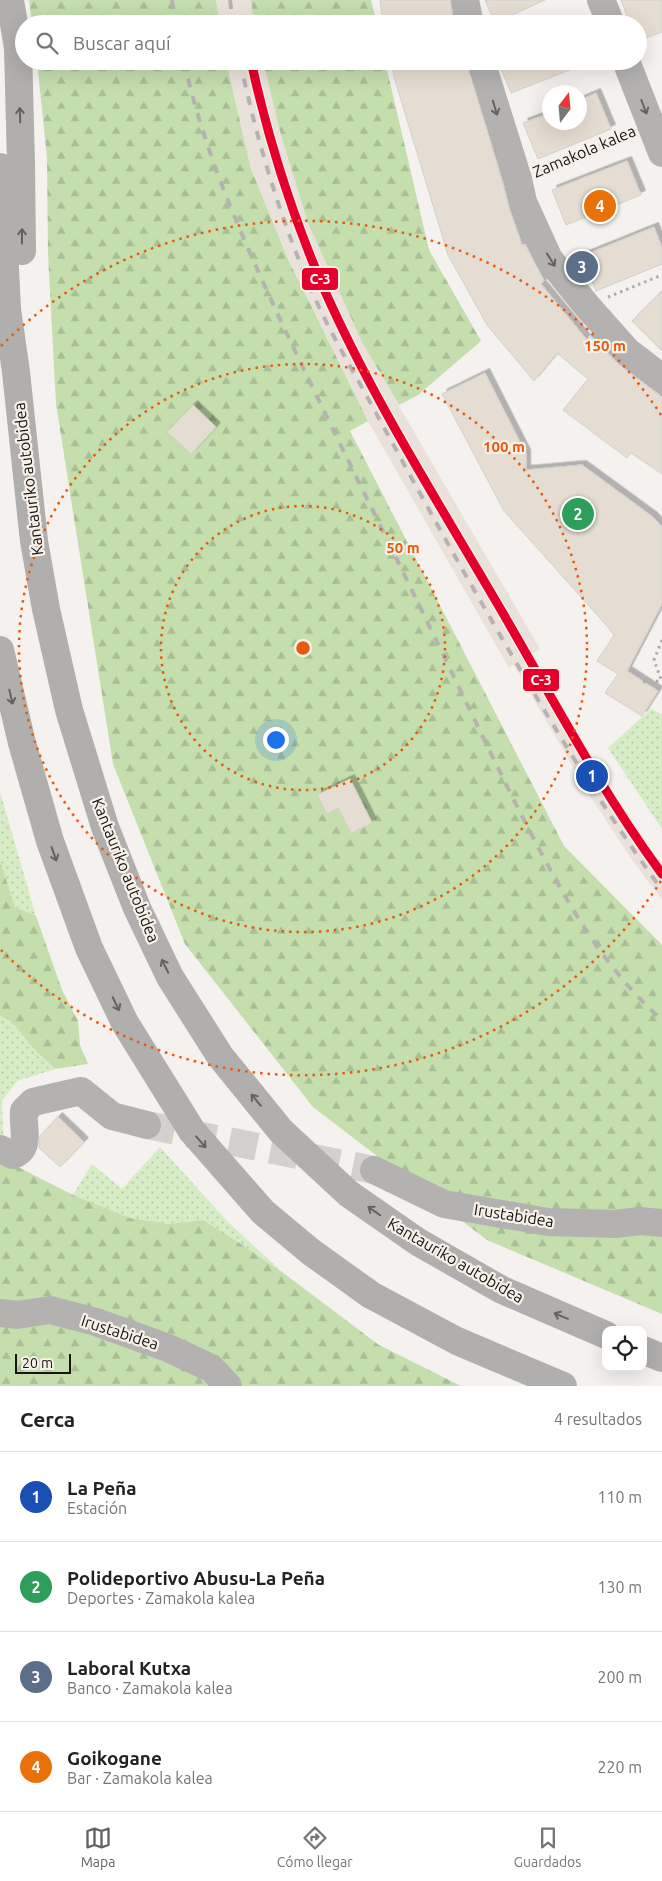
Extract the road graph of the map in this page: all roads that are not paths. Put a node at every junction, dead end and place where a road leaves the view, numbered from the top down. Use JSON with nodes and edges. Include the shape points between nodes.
{"nodes":[{"id":1,"x":10,"y":0,"type":"edge"},
{"id":2,"x":465,"y":0,"type":"edge"},
{"id":3,"x":601,"y":0,"type":"edge"},
{"id":4,"x":468,"y":15,"type":"edge"},
{"id":5,"x":607,"y":15,"type":"edge"},
{"id":6,"x":15,"y":30,"type":"edge"},
{"id":7,"x":19,"y":70,"type":"edge"},
{"id":8,"x":484,"y":70,"type":"edge"},
{"id":9,"x":630,"y":70,"type":"edge"},
{"id":10,"x":662,"y":153,"type":"edge"},
{"id":11,"x":0,"y":166,"type":"edge"},
{"id":12,"x":16,"y":372,"type":"junction"},
{"id":13,"x":662,"y":378,"type":"edge"},
{"id":14,"x":0,"y":650,"type":"edge"},
{"id":15,"x":147,"y":1125,"type":"tunnel mouth"},
{"id":16,"x":0,"y":1149,"type":"edge"},
{"id":17,"x":374,"y":1170,"type":"tunnel mouth"},
{"id":18,"x":662,"y":1223,"type":"edge"},
{"id":19,"x":0,"y":1313,"type":"edge"},
{"id":20,"x":602,"y":1333,"type":"edge"},
{"id":21,"x":647,"y":1352,"type":"edge"},
{"id":22,"x":662,"y":1358,"type":"edge"},
{"id":23,"x":228,"y":1386,"type":"edge"},
{"id":24,"x":563,"y":1386,"type":"edge"}],
"edges":[{"from":6,"to":1,"type":"highway","one_way":true},
{"from":2,"to":4,"type":"street"},
{"from":3,"to":5,"type":"street"},
{"from":12,"to":7,"type":"highway","one_way":true,"via":[[22,309]]},
{"from":8,"to":13,"type":"street","name":"Zamakola kalea","one_way":true,"via":[[523,202],[550,259],[627,351]]},
{"from":9,"to":10,"type":"street","one_way":true},
{"from":11,"to":12,"type":"highway","via":[[8,309]]},
{"from":20,"to":12,"type":"highway","name":"Kantauriko autobidea","one_way":true,"via":[[502,1290],[418,1242],[349,1194],[275,1123],[220,1056],[180,992],[133,899],[105,827],[69,710],[34,541]]},
{"from":14,"to":24,"type":"highway","one_way":true,"via":[[50,841],[89,948],[125,1023],[192,1131],[262,1212],[371,1295],[457,1341]]},
{"from":15,"to":16,"type":"street","via":[[112,1116],[81,1091],[33,1102],[24,1111],[25,1144],[20,1152],[13,1154]]},
{"from":17,"to":18,"type":"street","name":"Irustabidea","via":[[444,1204],[548,1222]]},
{"from":19,"to":23,"type":"street","name":"Irustabidea","via":[[17,1315],[50,1310],[96,1322],[168,1348],[210,1368]]},
{"from":21,"to":22,"type":"highway"}]}
